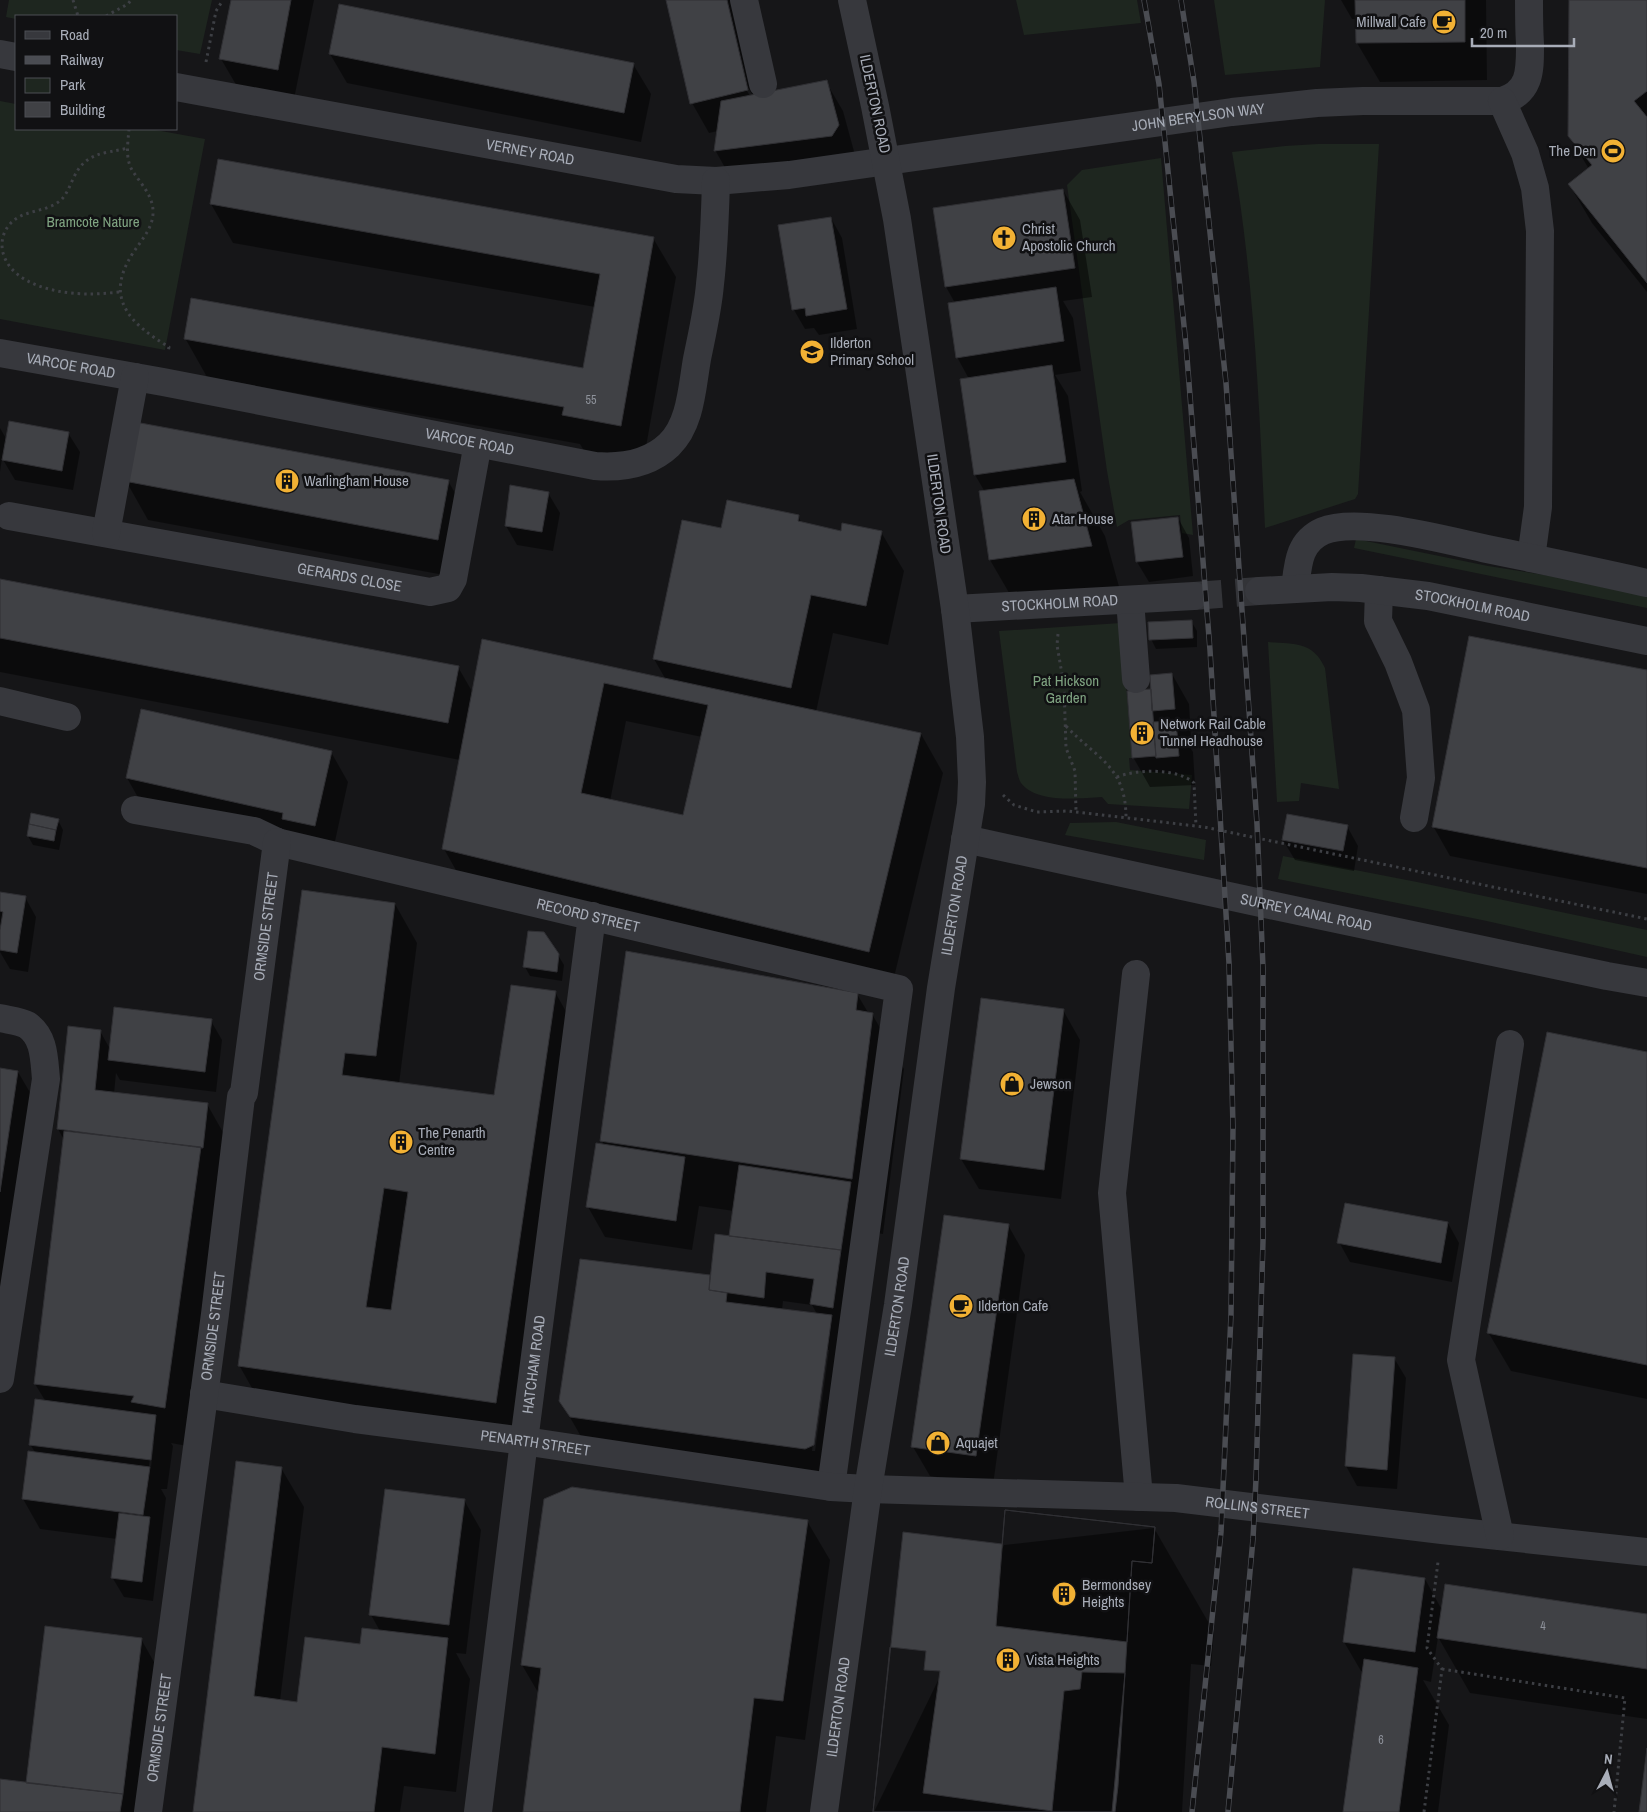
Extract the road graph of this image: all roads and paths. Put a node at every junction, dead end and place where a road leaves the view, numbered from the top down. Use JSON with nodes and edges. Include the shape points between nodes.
{"nodes":[{"id":1,"x":73,"y":0,"type":"edge"},
{"id":2,"x":131,"y":0,"type":"edge"},
{"id":3,"x":222,"y":0,"type":"edge"},
{"id":4,"x":744,"y":0,"type":"edge"},
{"id":5,"x":852,"y":0,"type":"edge"},
{"id":6,"x":1529,"y":0,"type":"edge"},
{"id":7,"x":78,"y":15,"type":"edge"},
{"id":8,"x":108,"y":15,"type":"edge"},
{"id":9,"x":0,"y":54,"type":"edge"},
{"id":10,"x":15,"y":57,"type":"edge"},
{"id":11,"x":763,"y":84,"type":"dead end"},
{"id":12,"x":188,"y":89,"type":"edge"},
{"id":13,"x":1506,"y":100,"type":"junction"},
{"id":14,"x":128,"y":130,"type":"edge"},
{"id":15,"x":128,"y":148,"type":"junction"},
{"id":16,"x":886,"y":161,"type":"junction"},
{"id":17,"x":716,"y":182,"type":"junction"},
{"id":18,"x":119,"y":292,"type":"junction"},
{"id":19,"x":0,"y":352,"type":"edge"},
{"id":20,"x":135,"y":377,"type":"junction"},
{"id":21,"x":163,"y":382,"type":"junction"},
{"id":22,"x":478,"y":443,"type":"junction"},
{"id":23,"x":10,"y":516,"type":"dead end"},
{"id":24,"x":106,"y":533,"type":"junction"},
{"id":25,"x":1531,"y":558,"type":"junction"},
{"id":26,"x":1647,"y":583,"type":"edge"},
{"id":27,"x":1295,"y":589,"type":"junction"},
{"id":28,"x":1379,"y":590,"type":"junction"},
{"id":29,"x":1260,"y":591,"type":"tunnel mouth"},
{"id":30,"x":1194,"y":596,"type":"tunnel mouth"},
{"id":31,"x":1130,"y":600,"type":"junction"},
{"id":32,"x":1060,"y":604,"type":"junction"},
{"id":33,"x":955,"y":609,"type":"junction"},
{"id":34,"x":1647,"y":641,"type":"edge"},
{"id":35,"x":1136,"y":679,"type":"dead end"},
{"id":36,"x":0,"y":701,"type":"edge"},
{"id":37,"x":67,"y":717,"type":"dead end"},
{"id":38,"x":1066,"y":725,"type":"junction"},
{"id":39,"x":1117,"y":778,"type":"junction"},
{"id":40,"x":999,"y":791,"type":"dead end"},
{"id":41,"x":135,"y":810,"type":"dead end"},
{"id":42,"x":1076,"y":812,"type":"junction"},
{"id":43,"x":1126,"y":818,"type":"junction"},
{"id":44,"x":1414,"y":818,"type":"dead end"},
{"id":45,"x":1196,"y":826,"type":"junction"},
{"id":46,"x":965,"y":839,"type":"junction"},
{"id":47,"x":277,"y":842,"type":"junction"},
{"id":48,"x":592,"y":916,"type":"junction"},
{"id":49,"x":1647,"y":919,"type":"edge"},
{"id":50,"x":1136,"y":974,"type":"dead end"},
{"id":51,"x":1647,"y":983,"type":"edge"},
{"id":52,"x":0,"y":1018,"type":"edge"},
{"id":53,"x":1510,"y":1044,"type":"dead end"},
{"id":54,"x":0,"y":1380,"type":"edge"},
{"id":55,"x":204,"y":1394,"type":"junction"},
{"id":56,"x":524,"y":1441,"type":"junction"},
{"id":57,"x":831,"y":1487,"type":"junction"},
{"id":58,"x":868,"y":1490,"type":"junction"},
{"id":59,"x":1140,"y":1497,"type":"junction"},
{"id":60,"x":1442,"y":1530,"type":"junction"},
{"id":61,"x":1500,"y":1536,"type":"junction"},
{"id":62,"x":1647,"y":1552,"type":"edge"},
{"id":63,"x":1442,"y":1669,"type":"junction"},
{"id":64,"x":148,"y":1812,"type":"edge"},
{"id":65,"x":478,"y":1812,"type":"edge"},
{"id":66,"x":824,"y":1812,"type":"edge"},
{"id":67,"x":1424,"y":1812,"type":"edge"},
{"id":68,"x":1614,"y":1812,"type":"edge"}],
"edges":[{"from":1,"to":7,"type":"path"},
{"from":2,"to":8,"type":"path"},
{"from":3,"to":12,"type":"path"},
{"from":4,"to":11,"type":"street"},
{"from":5,"to":16,"type":"street","name":"ILDERTON ROAD"},
{"from":6,"to":13,"type":"street","via":[[1529,74],[1522,88]]},
{"from":9,"to":10,"type":"street"},
{"from":12,"to":17,"type":"street","name":"VERNEY ROAD","via":[[676,180]]},
{"from":13,"to":16,"type":"street","name":"JOHN BERYLSON WAY","via":[[1317,103]]},
{"from":13,"to":25,"type":"street","via":[[1532,179],[1540,231],[1538,507]]},
{"from":14,"to":15,"type":"path"},
{"from":15,"to":18,"type":"path","via":[[132,169],[151,198],[153,217],[150,228],[127,262]]},
{"from":15,"to":18,"type":"path","via":[[83,162],[60,201],[40,211],[24,214],[10,222],[3,233],[2,249],[7,265],[18,276],[72,293]]},
{"from":16,"to":17,"type":"street","name":"VERNEY ROAD"},
{"from":16,"to":33,"type":"street","name":"ILDERTON ROAD"},
{"from":17,"to":22,"type":"street","name":"VARCOE ROAD","via":[[710,286],[689,407],[682,427],[670,444],[652,457],[630,465],[611,467]]},
{"from":18,"to":21,"type":"path","via":[[128,313],[146,332],[169,347]]},
{"from":19,"to":20,"type":"street","name":"VARCOE ROAD"},
{"from":20,"to":21,"type":"street","name":"VARCOE ROAD"},
{"from":20,"to":24,"type":"street"},
{"from":21,"to":22,"type":"street","name":"VARCOE ROAD"},
{"from":22,"to":24,"type":"street","name":"GERARDS CLOSE","via":[[453,578],[448,588],[440,591],[430,592]]},
{"from":23,"to":24,"type":"street","name":"GERARDS CLOSE"},
{"from":25,"to":26,"type":"street"},
{"from":25,"to":27,"type":"street","via":[[1401,531],[1338,528],[1323,531],[1303,548]]},
{"from":27,"to":28,"type":"street","name":"STOCKHOLM ROAD"},
{"from":27,"to":29,"type":"street","name":"STOCKHOLM ROAD"},
{"from":28,"to":34,"type":"street","name":"STOCKHOLM ROAD","via":[[1428,596]]},
{"from":28,"to":44,"type":"street","via":[[1378,621],[1416,710],[1420,778]]},
{"from":30,"to":31,"type":"street","name":"STOCKHOLM ROAD"},
{"from":31,"to":32,"type":"street","name":"STOCKHOLM ROAD"},
{"from":31,"to":35,"type":"street"},
{"from":32,"to":33,"type":"street","name":"STOCKHOLM ROAD"},
{"from":32,"to":38,"type":"path","via":[[1057,645]]},
{"from":33,"to":46,"type":"street","name":"ILDERTON ROAD","via":[[972,758]]},
{"from":36,"to":37,"type":"street"},
{"from":38,"to":39,"type":"path","via":[[1107,763]]},
{"from":38,"to":42,"type":"path","via":[[1066,748],[1075,771]]},
{"from":39,"to":43,"type":"path","via":[[1126,797]]},
{"from":39,"to":45,"type":"path","via":[[1127,773],[1156,772],[1188,777],[1194,783]]},
{"from":40,"to":42,"type":"path","via":[[1014,805],[1037,812]]},
{"from":41,"to":47,"type":"street","name":"RECORD STREET","via":[[254,831]]},
{"from":42,"to":43,"type":"path"},
{"from":43,"to":45,"type":"path"},
{"from":45,"to":49,"type":"path"},
{"from":46,"to":51,"type":"street","name":"SURREY CANAL ROAD"},
{"from":46,"to":58,"type":"street","name":"ILDERTON ROAD"},
{"from":47,"to":48,"type":"street","name":"RECORD STREET"},
{"from":47,"to":55,"type":"street","name":"ORMSIDE STREET"},
{"from":48,"to":56,"type":"street","name":"HATCHAM ROAD"},
{"from":48,"to":57,"type":"street","name":"RECORD STREET","via":[[899,989]]},
{"from":50,"to":59,"type":"street","via":[[1112,1193]]},
{"from":52,"to":54,"type":"street","via":[[26,1025],[38,1036],[44,1051],[46,1079]]},
{"from":53,"to":61,"type":"street","via":[[1461,1360]]},
{"from":55,"to":56,"type":"street","name":"PENARTH STREET","via":[[355,1419]]},
{"from":55,"to":64,"type":"street","name":"ORMSIDE STREET"},
{"from":56,"to":57,"type":"street","name":"PENARTH STREET"},
{"from":56,"to":65,"type":"street","name":"HATCHAM ROAD"},
{"from":57,"to":58,"type":"street","name":"PENARTH STREET"},
{"from":58,"to":59,"type":"street","name":"ROLLINS STREET"},
{"from":58,"to":66,"type":"street","name":"ILDERTON ROAD"},
{"from":59,"to":60,"type":"street","name":"ROLLINS STREET","via":[[1176,1498]]},
{"from":60,"to":61,"type":"street","name":"ROLLINS STREET"},
{"from":60,"to":63,"type":"path","via":[[1427,1648]]},
{"from":61,"to":62,"type":"street","name":"ROLLINS STREET"},
{"from":63,"to":67,"type":"path"},
{"from":63,"to":68,"type":"path","via":[[1625,1698]]}]}
